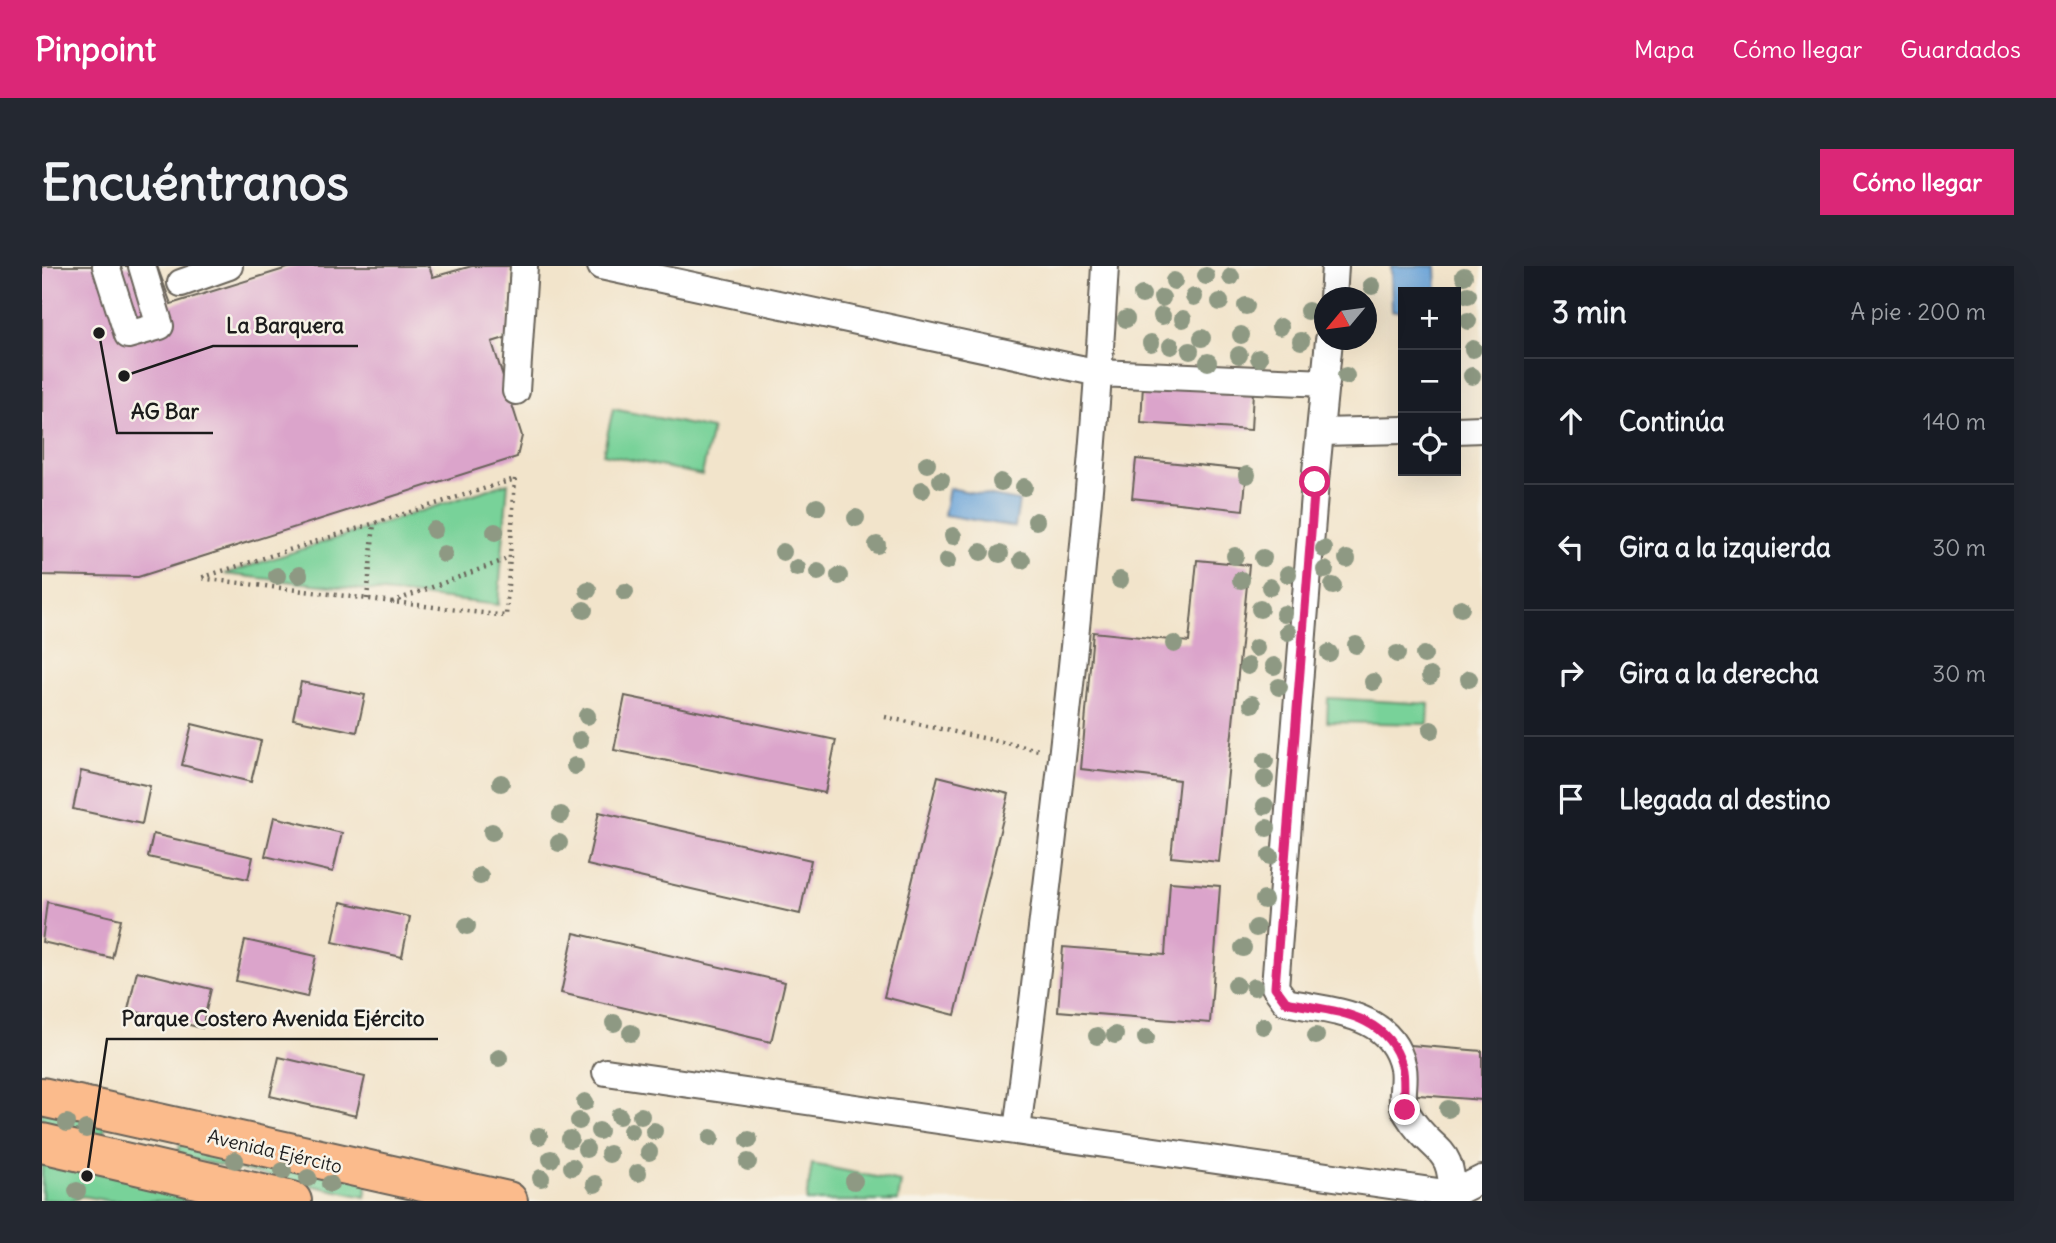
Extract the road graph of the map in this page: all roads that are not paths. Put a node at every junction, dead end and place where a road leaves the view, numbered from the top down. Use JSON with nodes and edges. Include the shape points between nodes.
{"nodes":[{"id":1,"x":106,"y":266,"type":"edge"},
{"id":2,"x":142,"y":266,"type":"edge"},
{"id":3,"x":229,"y":266,"type":"edge"},
{"id":4,"x":524,"y":266,"type":"edge"},
{"id":5,"x":601,"y":266,"type":"edge"},
{"id":6,"x":1105,"y":266,"type":"edge"},
{"id":7,"x":1335,"y":266,"type":"edge"},
{"id":8,"x":181,"y":283,"type":"dead end"},
{"id":9,"x":1334,"y":287,"type":"edge"},
{"id":10,"x":1328,"y":350,"type":"edge"},
{"id":11,"x":1099,"y":373,"type":"junction"},
{"id":12,"x":1326,"y":383,"type":"junction"},
{"id":13,"x":516,"y":391,"type":"dead end"},
{"id":14,"x":1482,"y":429,"type":"edge"},
{"id":15,"x":1398,"y":430,"type":"edge"},
{"id":16,"x":1461,"y":430,"type":"edge"},
{"id":17,"x":1321,"y":432,"type":"junction"},
{"id":18,"x":606,"y":1072,"type":"dead end"},
{"id":19,"x":42,"y":1097,"type":"edge"},
{"id":20,"x":144,"y":1121,"type":"junction"},
{"id":21,"x":1017,"y":1131,"type":"junction"},
{"id":22,"x":42,"y":1143,"type":"edge"},
{"id":23,"x":133,"y":1165,"type":"junction"},
{"id":24,"x":1482,"y":1179,"type":"edge"},
{"id":25,"x":405,"y":1190,"type":"edge"},
{"id":26,"x":1452,"y":1198,"type":"edge"},
{"id":27,"x":292,"y":1201,"type":"edge"},
{"id":28,"x":508,"y":1201,"type":"edge"}],
"edges":[{"from":1,"to":2,"type":"lane","via":[[128,335],[160,326]]},
{"from":3,"to":8,"type":"lane"},
{"from":4,"to":13,"type":"lane"},
{"from":5,"to":11,"type":"lane"},
{"from":6,"to":11,"type":"lane"},
{"from":7,"to":9,"type":"lane"},
{"from":10,"to":12,"type":"lane"},
{"from":11,"to":12,"type":"lane"},
{"from":11,"to":21,"type":"lane","via":[[1064,756]]},
{"from":12,"to":17,"type":"lane"},
{"from":14,"to":16,"type":"lane"},
{"from":15,"to":17,"type":"lane"},
{"from":17,"to":26,"type":"lane","via":[[1275,987],[1286,1002],[1352,1014],[1373,1024],[1390,1040],[1404,1069],[1405,1110],[1451,1166]]},
{"from":18,"to":21,"type":"lane"},
{"from":19,"to":20,"type":"highway","name":"Avenida Ejército"},
{"from":20,"to":23,"type":"highway"},
{"from":20,"to":25,"type":"highway","name":"Avenida Ejército"},
{"from":21,"to":26,"type":"lane"},
{"from":22,"to":23,"type":"highway"},
{"from":23,"to":27,"type":"highway"},
{"from":24,"to":26,"type":"lane"},
{"from":25,"to":28,"type":"highway","name":"Avenida Ejército"}]}
